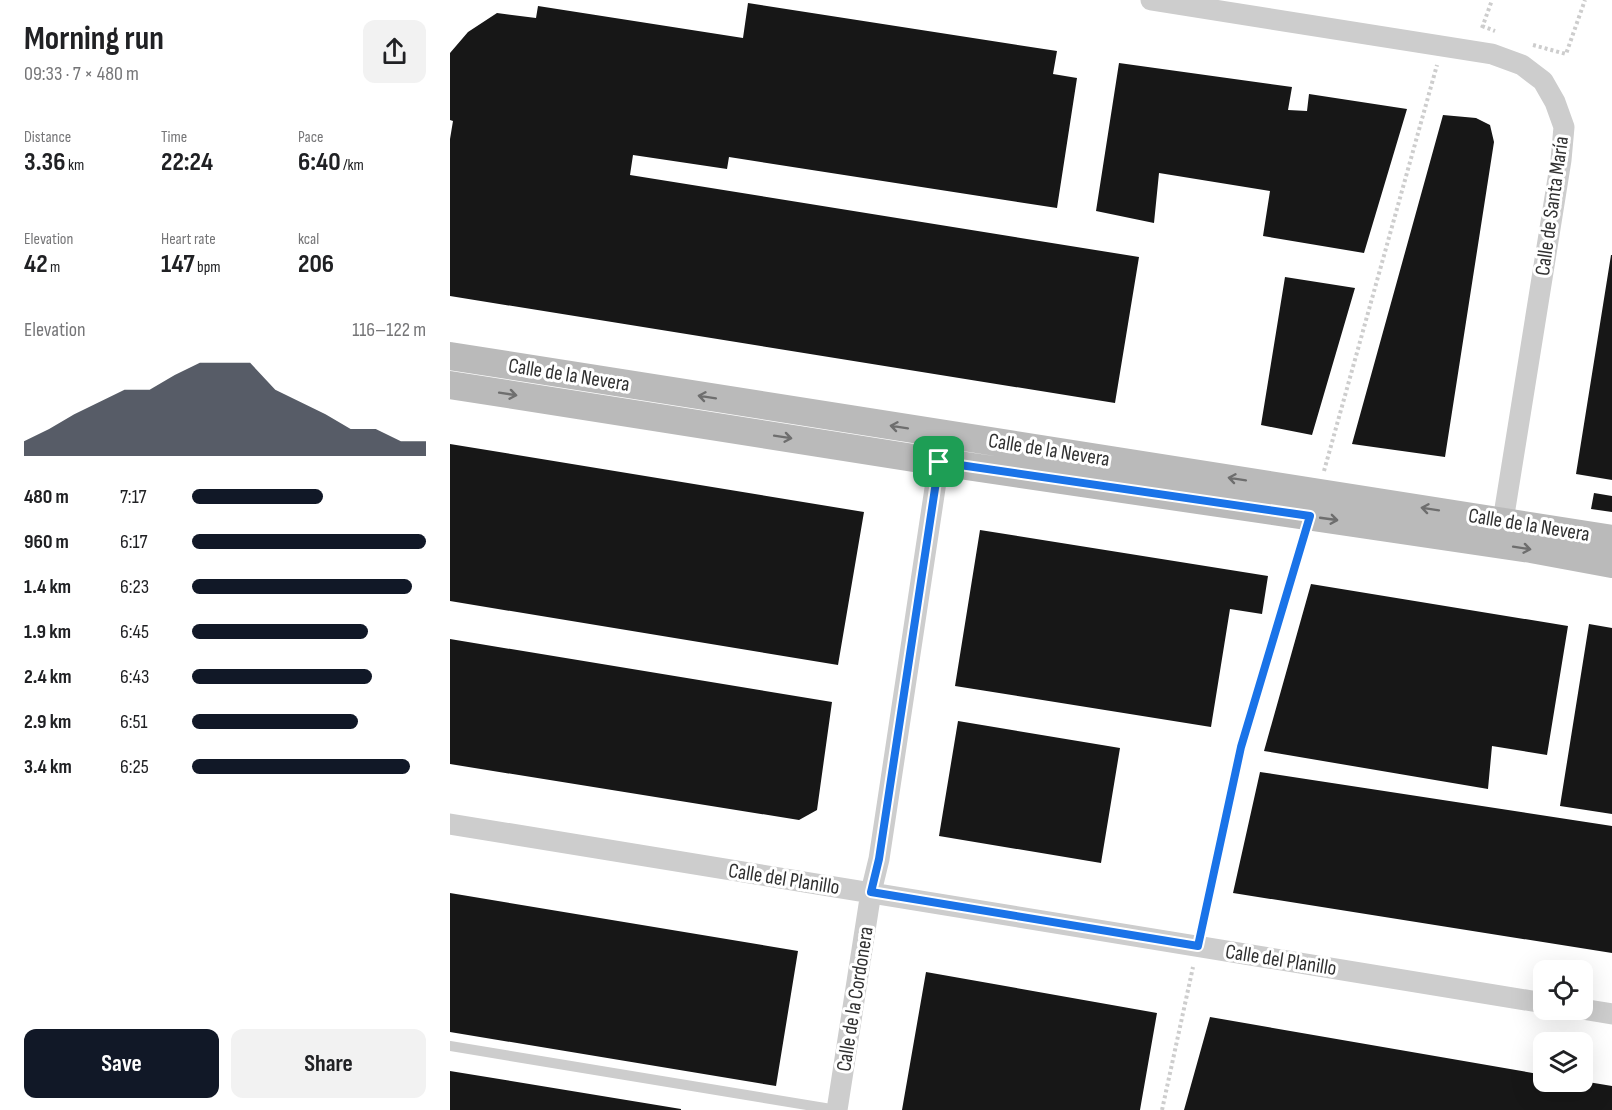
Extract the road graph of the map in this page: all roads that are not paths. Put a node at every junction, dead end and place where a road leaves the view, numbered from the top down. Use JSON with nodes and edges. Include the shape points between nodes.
{"nodes":[{"id":1,"x":1151,"y":0,"type":"edge"},
{"id":2,"x":450,"y":356,"type":"edge"},
{"id":3,"x":450,"y":385,"type":"edge"},
{"id":4,"x":939,"y":462,"type":"junction"},
{"id":5,"x":1314,"y":504,"type":"junction"},
{"id":6,"x":1503,"y":521,"type":"junction"},
{"id":7,"x":1612,"y":539,"type":"edge"},
{"id":8,"x":1612,"y":564,"type":"edge"},
{"id":9,"x":450,"y":824,"type":"edge"},
{"id":10,"x":871,"y":892,"type":"junction"},
{"id":11,"x":1533,"y":1001,"type":"edge"},
{"id":12,"x":1593,"y":1011,"type":"edge"},
{"id":13,"x":1612,"y":1014,"type":"edge"},
{"id":14,"x":450,"y":1046,"type":"edge"},
{"id":15,"x":837,"y":1110,"type":"edge"}],
"edges":[{"from":1,"to":6,"type":"street","name":"Calle de Santa María","via":[[1492,54],[1522,65],[1543,81],[1556,102],[1564,127]]},
{"from":5,"to":2,"type":"main road","name":"Calle de la Nevera","one_way":true},
{"from":3,"to":4,"type":"main road","name":"Calle de la Nevera","one_way":true},
{"from":4,"to":5,"type":"main road","name":"Calle de la Nevera"},
{"from":4,"to":10,"type":"street","name":"Calle de la Cordonera"},
{"from":6,"to":5,"type":"main road","name":"Calle de la Nevera","one_way":true},
{"from":5,"to":8,"type":"main road","name":"Calle de la Nevera","one_way":true},
{"from":6,"to":7,"type":"main road","name":"Calle de la Nevera"},
{"from":9,"to":10,"type":"street","name":"Calle del Planillo"},
{"from":10,"to":11,"type":"street","name":"Calle del Planillo"},
{"from":10,"to":15,"type":"street","name":"Calle de la Cordonera"},
{"from":12,"to":13,"type":"street"},
{"from":14,"to":15,"type":"lane"}]}
